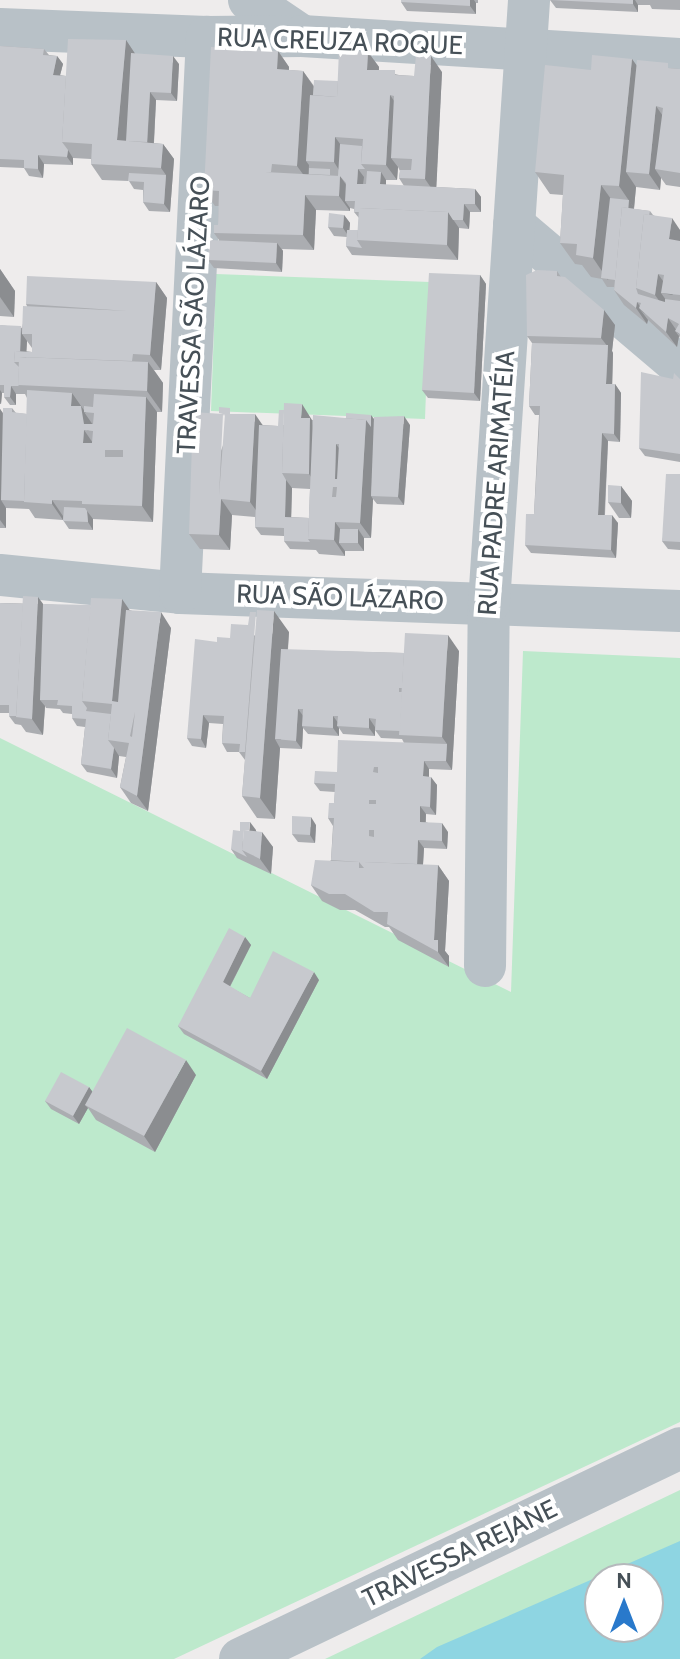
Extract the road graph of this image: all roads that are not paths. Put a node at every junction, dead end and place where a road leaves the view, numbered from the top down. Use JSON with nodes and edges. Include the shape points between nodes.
{"nodes":[{"id":1,"x":249,"y":0,"type":"edge"},
{"id":2,"x":529,"y":0,"type":"edge"},
{"id":3,"x":0,"y":29,"type":"edge"},
{"id":4,"x":302,"y":36,"type":"junction"},
{"id":5,"x":207,"y":37,"type":"junction"},
{"id":6,"x":527,"y":51,"type":"junction"},
{"id":7,"x":680,"y":59,"type":"edge"},
{"id":8,"x":514,"y":225,"type":"junction"},
{"id":9,"x":680,"y":366,"type":"edge"},
{"id":10,"x":0,"y":575,"type":"edge"},
{"id":11,"x":180,"y":593,"type":"junction"},
{"id":12,"x":489,"y":603,"type":"junction"},
{"id":13,"x":680,"y":611,"type":"edge"},
{"id":14,"x":485,"y":966,"type":"dead end"},
{"id":15,"x":680,"y":1448,"type":"edge"},
{"id":16,"x":240,"y":1659,"type":"edge"}],
"edges":[{"from":1,"to":4,"type":"street"},
{"from":2,"to":6,"type":"street","name":"RUA PADRE ARIMATÉIA"},
{"from":3,"to":5,"type":"street","name":"RUA CREUZA ROQUE"},
{"from":4,"to":5,"type":"street","name":"RUA CREUZA ROQUE"},
{"from":4,"to":6,"type":"street","name":"RUA CREUZA ROQUE"},
{"from":5,"to":11,"type":"street","name":"TRAVESSA SÃO LÁZARO"},
{"from":6,"to":7,"type":"street","name":"RUA CREUZA ROQUE"},
{"from":6,"to":8,"type":"street","name":"RUA PADRE ARIMATÉIA"},
{"from":8,"to":9,"type":"street"},
{"from":8,"to":12,"type":"street","name":"RUA PADRE ARIMATÉIA"},
{"from":10,"to":11,"type":"street","name":"RUA SÃO LÁZARO"},
{"from":11,"to":12,"type":"street","name":"RUA SÃO LÁZARO"},
{"from":12,"to":13,"type":"street","name":"RUA SÃO LÁZARO"},
{"from":12,"to":14,"type":"street","name":"RUA PADRE ARIMATÉIA"},
{"from":15,"to":16,"type":"street","name":"TRAVESSA REJANE"}]}
